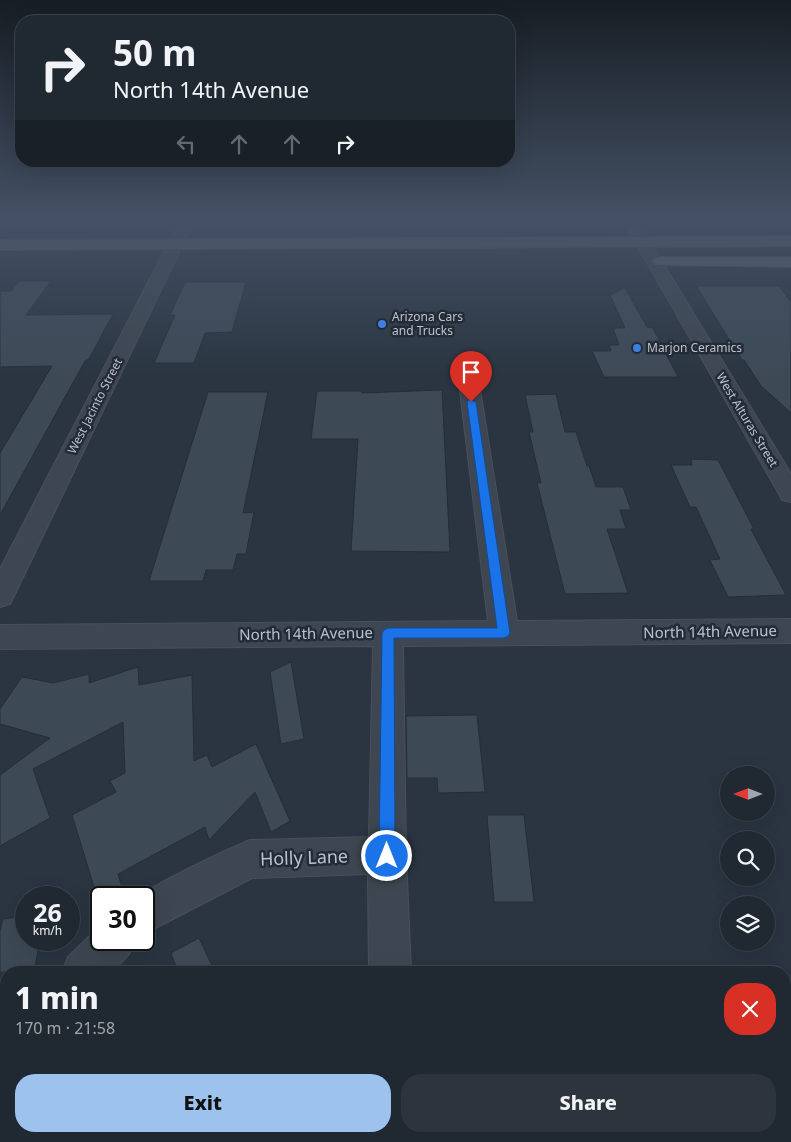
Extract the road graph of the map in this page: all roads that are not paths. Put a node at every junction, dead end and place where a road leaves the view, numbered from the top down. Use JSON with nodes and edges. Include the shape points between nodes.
{"nodes":[{"id":1,"x":165,"y":270,"type":"edge"},
{"id":2,"x":659,"y":270,"type":"edge"},
{"id":3,"x":469,"y":383,"type":"dead end"},
{"id":4,"x":791,"y":494,"type":"edge"},
{"id":5,"x":0,"y":596,"type":"edge"},
{"id":6,"x":791,"y":631,"type":"edge"},
{"id":7,"x":388,"y":633,"type":"junction"},
{"id":8,"x":504,"y":633,"type":"junction"},
{"id":9,"x":0,"y":636,"type":"edge"},
{"id":10,"x":387,"y":856,"type":"junction"},
{"id":11,"x":155,"y":908,"type":"edge"},
{"id":12,"x":104,"y":951,"type":"edge"},
{"id":13,"x":89,"y":966,"type":"edge"},
{"id":14,"x":390,"y":966,"type":"edge"}],
"edges":[{"from":1,"to":5,"type":"street","name":"West Jacinto Street"},
{"from":2,"to":4,"type":"street","name":"West Alturas Street"},
{"from":3,"to":8,"type":"street"},
{"from":6,"to":8,"type":"street","name":"North 14th Avenue"},
{"from":7,"to":8,"type":"street","name":"North 14th Avenue"},
{"from":7,"to":9,"type":"street","name":"North 14th Avenue"},
{"from":7,"to":10,"type":"street"},
{"from":10,"to":11,"type":"street","name":"Holly Lane","via":[[250,859]]},
{"from":10,"to":14,"type":"street"},
{"from":12,"to":13,"type":"street"}]}
